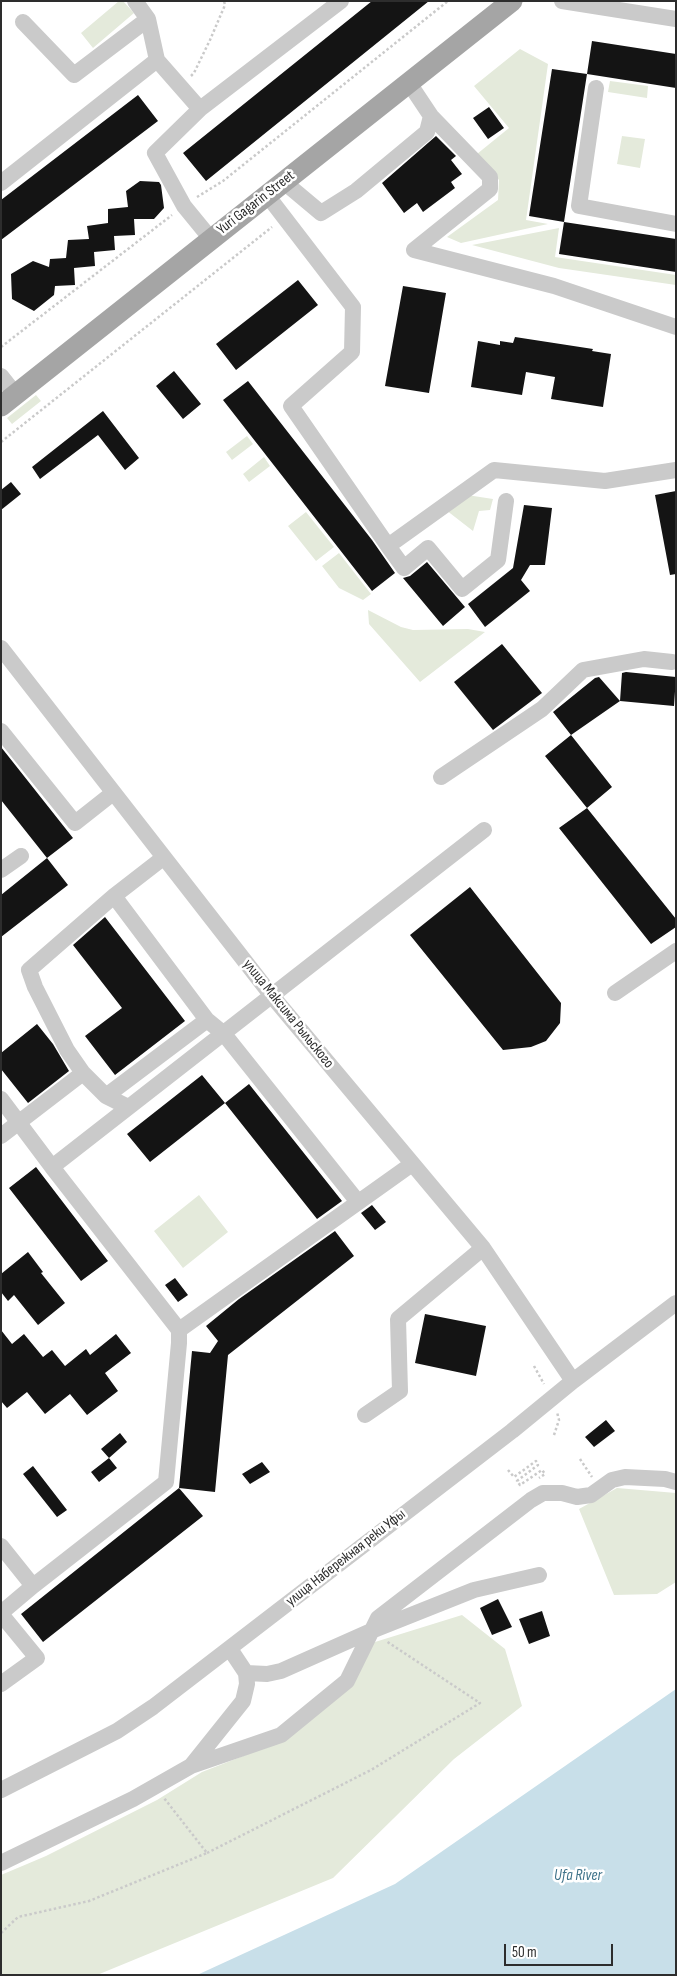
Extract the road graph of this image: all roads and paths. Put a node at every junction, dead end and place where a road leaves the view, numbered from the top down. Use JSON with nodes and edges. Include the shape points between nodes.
{"nodes":[{"id":1,"x":135,"y":1,"type":"edge"},
{"id":2,"x":224,"y":1,"type":"edge"},
{"id":3,"x":440,"y":1,"type":"edge"},
{"id":4,"x":448,"y":1,"type":"edge"},
{"id":5,"x":512,"y":1,"type":"edge"},
{"id":6,"x":562,"y":1,"type":"edge"},
{"id":7,"x":340,"y":2,"type":"edge"},
{"id":8,"x":443,"y":6,"type":"junction"},
{"id":9,"x":148,"y":19,"type":"junction"},
{"id":10,"x":676,"y":19,"type":"edge"},
{"id":11,"x":23,"y":22,"type":"dead end"},
{"id":12,"x":157,"y":60,"type":"junction"},
{"id":13,"x":409,"y":83,"type":"junction"},
{"id":14,"x":180,"y":86,"type":"junction"},
{"id":15,"x":596,"y":88,"type":"dead end"},
{"id":16,"x":200,"y":109,"type":"junction"},
{"id":17,"x":431,"y":116,"type":"junction"},
{"id":18,"x":284,"y":182,"type":"junction"},
{"id":19,"x":1,"y":183,"type":"edge"},
{"id":20,"x":267,"y":196,"type":"junction"},
{"id":21,"x":184,"y":206,"type":"junction"},
{"id":22,"x":283,"y":217,"type":"junction"},
{"id":23,"x":676,"y":224,"type":"edge"},
{"id":24,"x":211,"y":239,"type":"junction"},
{"id":25,"x":676,"y":327,"type":"edge"},
{"id":26,"x":1,"y":347,"type":"edge"},
{"id":27,"x":1,"y":376,"type":"edge"},
{"id":28,"x":9,"y":400,"type":"edge"},
{"id":29,"x":1,"y":442,"type":"edge"},
{"id":30,"x":676,"y":470,"type":"edge"},
{"id":31,"x":506,"y":501,"type":"dead end"},
{"id":32,"x":388,"y":546,"type":"junction"},
{"id":33,"x":1,"y":648,"type":"edge"},
{"id":34,"x":672,"y":662,"type":"dead end"},
{"id":35,"x":1,"y":731,"type":"edge"},
{"id":36,"x":441,"y":777,"type":"dead end"},
{"id":37,"x":113,"y":793,"type":"junction"},
{"id":38,"x":484,"y":830,"type":"dead end"},
{"id":39,"x":21,"y":856,"type":"dead end"},
{"id":40,"x":164,"y":858,"type":"junction"},
{"id":41,"x":1,"y":870,"type":"edge"},
{"id":42,"x":114,"y":896,"type":"junction"},
{"id":43,"x":676,"y":951,"type":"edge"},
{"id":44,"x":615,"y":993,"type":"dead end"},
{"id":45,"x":272,"y":996,"type":"junction"},
{"id":46,"x":207,"y":1020,"type":"junction"},
{"id":47,"x":224,"y":1034,"type":"junction"},
{"id":48,"x":82,"y":1073,"type":"junction"},
{"id":49,"x":106,"y":1096,"type":"junction"},
{"id":50,"x":1,"y":1099,"type":"edge"},
{"id":51,"x":128,"y":1107,"type":"junction"},
{"id":52,"x":18,"y":1122,"type":"junction"},
{"id":53,"x":1,"y":1136,"type":"edge"},
{"id":54,"x":412,"y":1164,"type":"junction"},
{"id":55,"x":52,"y":1167,"type":"junction"},
{"id":56,"x":358,"y":1202,"type":"junction"},
{"id":57,"x":483,"y":1248,"type":"junction"},
{"id":58,"x":676,"y":1302,"type":"edge"},
{"id":59,"x":179,"y":1330,"type":"junction"},
{"id":60,"x":573,"y":1381,"type":"junction"},
{"id":61,"x":364,"y":1415,"type":"dead end"},
{"id":62,"x":580,"y":1459,"type":"dead end"},
{"id":63,"x":508,"y":1470,"type":"dead end"},
{"id":64,"x":593,"y":1478,"type":"dead end"},
{"id":65,"x":538,"y":1479,"type":"dead end"},
{"id":66,"x":676,"y":1482,"type":"edge"},
{"id":67,"x":1,"y":1546,"type":"edge"},
{"id":68,"x":538,"y":1575,"type":"dead end"},
{"id":69,"x":33,"y":1586,"type":"junction"},
{"id":70,"x":1,"y":1614,"type":"edge"},
{"id":71,"x":371,"y":1631,"type":"junction"},
{"id":72,"x":230,"y":1649,"type":"junction"},
{"id":73,"x":246,"y":1673,"type":"junction"},
{"id":74,"x":1,"y":1684,"type":"edge"},
{"id":75,"x":191,"y":1766,"type":"junction"},
{"id":76,"x":156,"y":1786,"type":"junction"},
{"id":77,"x":1,"y":1790,"type":"edge"},
{"id":78,"x":207,"y":1853,"type":"junction"},
{"id":79,"x":1,"y":1863,"type":"edge"},
{"id":80,"x":1,"y":1933,"type":"edge"}],
"edges":[{"from":1,"to":9,"type":"street"},
{"from":2,"to":14,"type":"path","via":[[194,74]]},
{"from":3,"to":8,"type":"path"},
{"from":4,"to":8,"type":"path"},
{"from":5,"to":13,"type":"main road","name":"Yuri Gagarin Street"},
{"from":6,"to":10,"type":"street"},
{"from":7,"to":16,"type":"street"},
{"from":8,"to":21,"type":"path","via":[[223,181]]},
{"from":9,"to":11,"type":"street","via":[[74,75]]},
{"from":9,"to":12,"type":"street"},
{"from":12,"to":14,"type":"street"},
{"from":12,"to":19,"type":"street"},
{"from":13,"to":17,"type":"street"},
{"from":13,"to":18,"type":"main road","name":"Yuri Gagarin Street"},
{"from":14,"to":16,"type":"street"},
{"from":15,"to":23,"type":"street","via":[[579,206]]},
{"from":16,"to":21,"type":"street","via":[[155,153]]},
{"from":17,"to":18,"type":"street","via":[[427,132],[356,191],[320,214]]},
{"from":17,"to":25,"type":"street","via":[[490,177],[490,189],[414,250],[554,286]]},
{"from":18,"to":20,"type":"main road","name":"Yuri Gagarin Street"},
{"from":20,"to":22,"type":"street"},
{"from":20,"to":24,"type":"main road","name":"Yuri Gagarin Street"},
{"from":21,"to":24,"type":"street"},
{"from":21,"to":26,"type":"path"},
{"from":22,"to":29,"type":"path"},
{"from":22,"to":32,"type":"street","via":[[352,306],[352,352],[291,406]]},
{"from":24,"to":28,"type":"main road","name":"Yuri Gagarin Street"},
{"from":27,"to":28,"type":"street"},
{"from":30,"to":32,"type":"street","via":[[605,481],[494,470]]},
{"from":31,"to":32,"type":"street","via":[[498,560],[462,589],[428,548],[404,568]]},
{"from":33,"to":37,"type":"street","name":"улица Максима Рыльского"},
{"from":34,"to":36,"type":"street","via":[[644,659],[583,670],[542,709]]},
{"from":35,"to":37,"type":"street","via":[[75,823]]},
{"from":37,"to":40,"type":"street","name":"улица Максима Рыльского"},
{"from":38,"to":45,"type":"street"},
{"from":39,"to":41,"type":"street"},
{"from":40,"to":42,"type":"street"},
{"from":40,"to":45,"type":"street","name":"улица Максима Рыльского"},
{"from":42,"to":46,"type":"street"},
{"from":42,"to":48,"type":"street","via":[[29,970]]},
{"from":43,"to":44,"type":"street"},
{"from":45,"to":47,"type":"street"},
{"from":45,"to":54,"type":"street","name":"улица Максима Рыльского"},
{"from":46,"to":47,"type":"street"},
{"from":46,"to":49,"type":"street"},
{"from":47,"to":51,"type":"street"},
{"from":47,"to":56,"type":"street"},
{"from":48,"to":49,"type":"street"},
{"from":48,"to":52,"type":"street"},
{"from":49,"to":51,"type":"street"},
{"from":50,"to":52,"type":"street"},
{"from":51,"to":55,"type":"street"},
{"from":52,"to":53,"type":"street"},
{"from":52,"to":55,"type":"street"},
{"from":54,"to":56,"type":"street"},
{"from":54,"to":57,"type":"street","name":"улица Максима Рыльского"},
{"from":55,"to":59,"type":"street"},
{"from":56,"to":59,"type":"street"},
{"from":57,"to":60,"type":"street","name":"улица Максима Рыльского"},
{"from":57,"to":61,"type":"street","via":[[398,1319],[400,1391]]},
{"from":58,"to":60,"type":"street","name":"улица Набережная реки Уфы"},
{"from":59,"to":69,"type":"street","via":[[166,1482]]},
{"from":60,"to":72,"type":"street","name":"улица Набережная реки Уфы"},
{"from":62,"to":64,"type":"path"},
{"from":63,"to":65,"type":"path","via":[[514,1476],[536,1461],[538,1465],[518,1481],[520,1485],[542,1470],[545,1474]]},
{"from":66,"to":71,"type":"street","via":[[625,1477],[612,1480],[590,1495],[577,1497],[543,1493],[378,1618]]},
{"from":67,"to":69,"type":"street"},
{"from":68,"to":71,"type":"street","via":[[474,1590]]},
{"from":69,"to":70,"type":"street"},
{"from":70,"to":74,"type":"street","via":[[37,1658]]},
{"from":71,"to":73,"type":"street","via":[[281,1672]]},
{"from":71,"to":75,"type":"street","via":[[346,1681],[281,1735]]},
{"from":71,"to":78,"type":"path","via":[[480,1703],[371,1770]]},
{"from":72,"to":73,"type":"street"},
{"from":72,"to":77,"type":"street","name":"улица Набережная реки Уфы","via":[[117,1731]]},
{"from":73,"to":75,"type":"street","via":[[243,1701]]},
{"from":75,"to":76,"type":"street"},
{"from":76,"to":78,"type":"path"},
{"from":76,"to":79,"type":"street"},
{"from":78,"to":80,"type":"path","via":[[89,1901],[18,1917]]}]}
